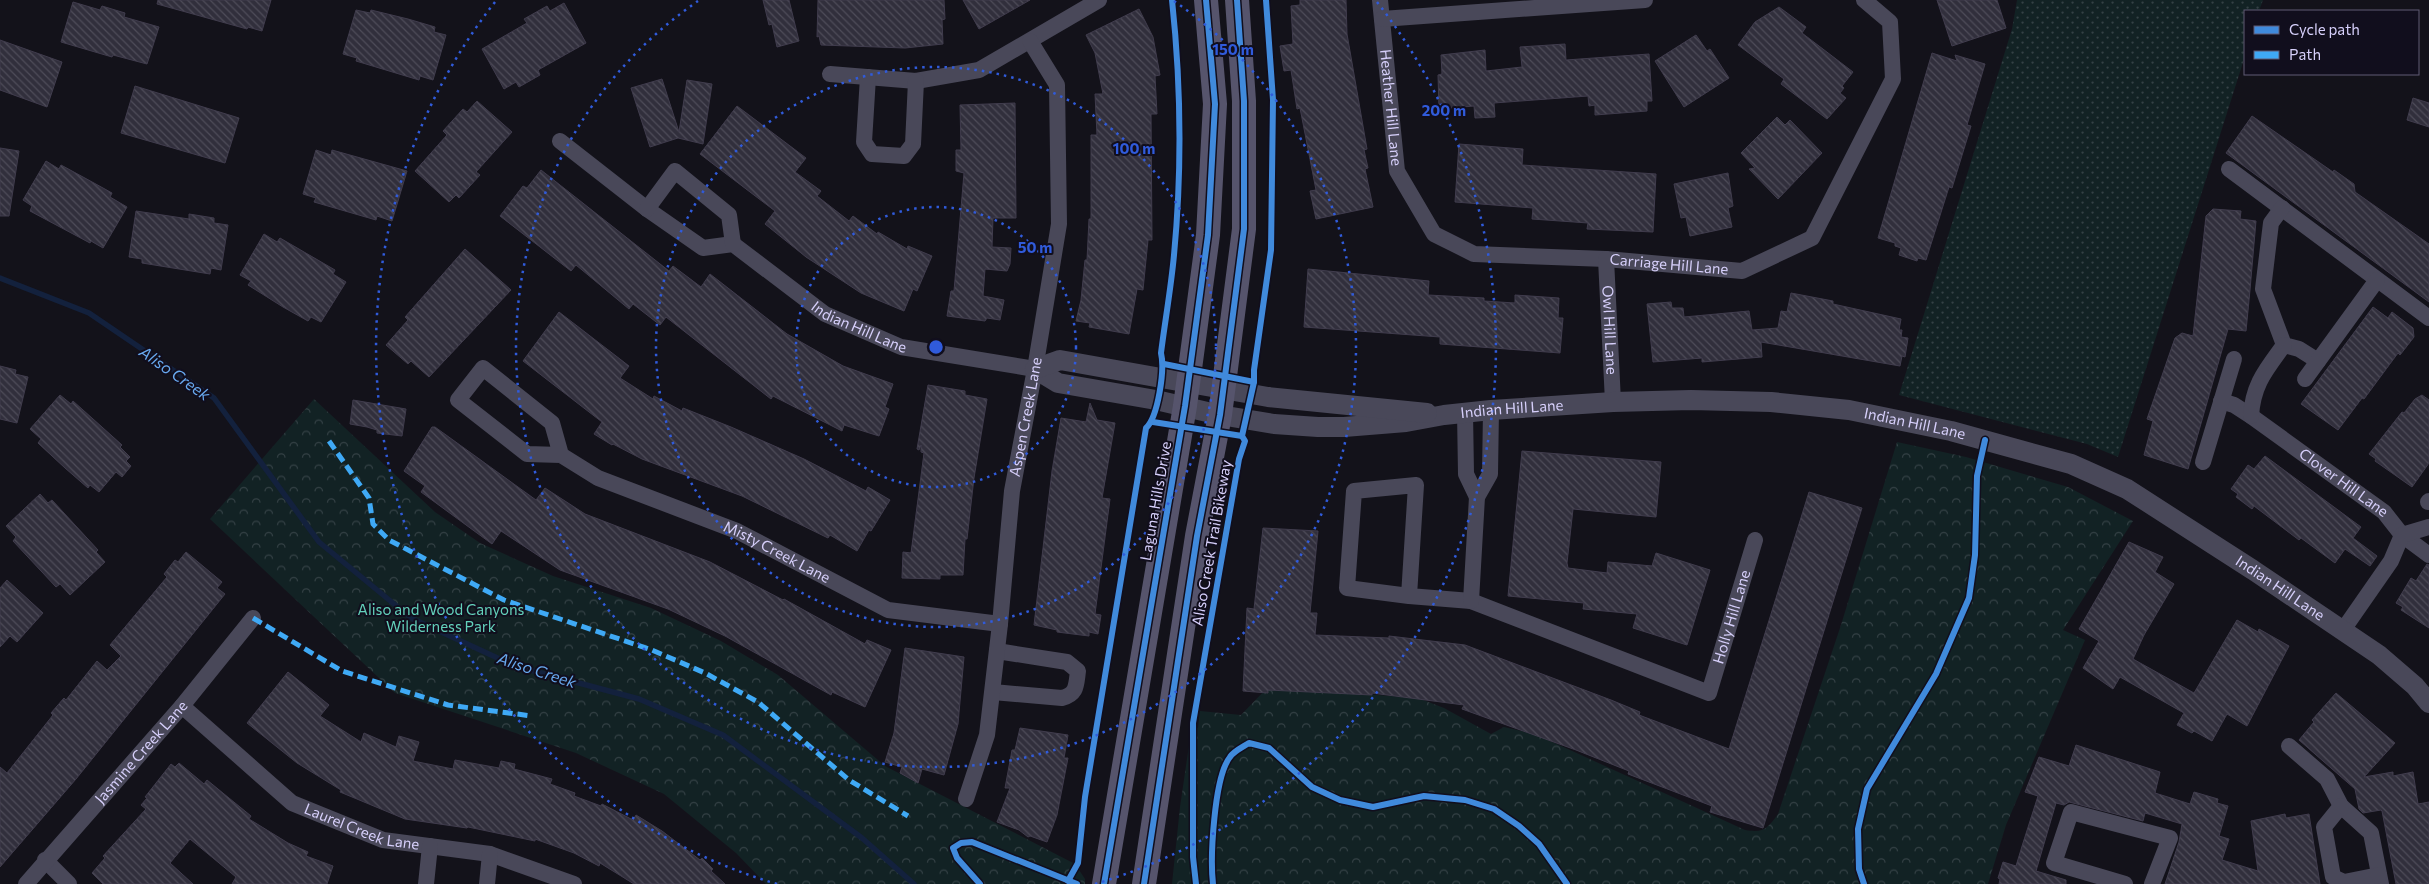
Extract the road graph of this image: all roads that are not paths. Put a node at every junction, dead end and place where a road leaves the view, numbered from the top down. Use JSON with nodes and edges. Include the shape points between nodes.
{"nodes":[{"id":1,"x":1100,"y":0,"type":"edge"},
{"id":2,"x":1206,"y":0,"type":"edge"},
{"id":3,"x":1237,"y":0,"type":"edge"},
{"id":4,"x":1380,"y":0,"type":"edge"},
{"id":5,"x":1646,"y":0,"type":"edge"},
{"id":6,"x":1864,"y":0,"type":"edge"},
{"id":7,"x":1382,"y":19,"type":"junction"},
{"id":8,"x":1030,"y":40,"type":"junction"},
{"id":9,"x":830,"y":74,"type":"dead end"},
{"id":10,"x":868,"y":77,"type":"junction"},
{"id":11,"x":916,"y":80,"type":"junction"},
{"id":12,"x":560,"y":141,"type":"dead end"},
{"id":13,"x":2229,"y":169,"type":"dead end"},
{"id":14,"x":2282,"y":208,"type":"junction"},
{"id":15,"x":647,"y":209,"type":"junction"},
{"id":16,"x":1434,"y":234,"type":"joint"},
{"id":17,"x":733,"y":244,"type":"junction"},
{"id":18,"x":1606,"y":259,"type":"junction"},
{"id":19,"x":2377,"y":280,"type":"junction"},
{"id":20,"x":2429,"y":318,"type":"edge"},
{"id":21,"x":2284,"y":345,"type":"junction"},
{"id":22,"x":2234,"y":360,"type":"dead end"},
{"id":23,"x":2318,"y":361,"type":"junction"},
{"id":24,"x":1035,"y":369,"type":"junction"},
{"id":25,"x":2305,"y":379,"type":"dead end"},
{"id":26,"x":1188,"y":383,"type":"junction"},
{"id":27,"x":1224,"y":389,"type":"junction"},
{"id":28,"x":2221,"y":401,"type":"junction"},
{"id":29,"x":1613,"y":402,"type":"junction"},
{"id":30,"x":1185,"y":406,"type":"junction"},
{"id":31,"x":1490,"y":410,"type":"junction"},
{"id":32,"x":1465,"y":412,"type":"junction"},
{"id":33,"x":1220,"y":415,"type":"junction"},
{"id":34,"x":1444,"y":415,"type":"junction"},
{"id":35,"x":2251,"y":416,"type":"junction"},
{"id":36,"x":562,"y":455,"type":"junction"},
{"id":37,"x":2203,"y":462,"type":"dead end"},
{"id":38,"x":1477,"y":498,"type":"junction"},
{"id":39,"x":2429,"y":527,"type":"edge"},
{"id":40,"x":2402,"y":535,"type":"junction"},
{"id":41,"x":1755,"y":540,"type":"dead end"},
{"id":42,"x":2429,"y":555,"type":"edge"},
{"id":43,"x":1409,"y":596,"type":"junction"},
{"id":44,"x":1471,"y":601,"type":"junction"},
{"id":45,"x":254,"y":618,"type":"dead end"},
{"id":46,"x":1000,"y":624,"type":"junction"},
{"id":47,"x":2343,"y":630,"type":"junction"},
{"id":48,"x":997,"y":651,"type":"junction"},
{"id":49,"x":992,"y":692,"type":"junction"},
{"id":50,"x":2429,"y":703,"type":"edge"},
{"id":51,"x":182,"y":706,"type":"junction"},
{"id":52,"x":2289,"y":746,"type":"dead end"},
{"id":53,"x":966,"y":799,"type":"dead end"},
{"id":54,"x":2341,"y":806,"type":"junction"},
{"id":55,"x":430,"y":846,"type":"junction"},
{"id":56,"x":490,"y":854,"type":"junction"},
{"id":57,"x":45,"y":860,"type":"junction"},
{"id":58,"x":2380,"y":880,"type":"edge"},
{"id":59,"x":26,"y":884,"type":"edge"},
{"id":60,"x":69,"y":884,"type":"edge"},
{"id":61,"x":426,"y":884,"type":"edge"},
{"id":62,"x":487,"y":884,"type":"edge"},
{"id":63,"x":574,"y":884,"type":"edge"},
{"id":64,"x":1104,"y":884,"type":"edge"},
{"id":65,"x":1144,"y":884,"type":"edge"},
{"id":66,"x":2125,"y":884,"type":"edge"},
{"id":67,"x":2152,"y":884,"type":"edge"}],
"edges":[{"from":1,"to":8,"type":"street"},
{"from":2,"to":26,"type":"main road","name":"Laguna Hills Drive","via":[[1215,104],[1208,235]]},
{"from":3,"to":27,"type":"main road","via":[[1244,101],[1244,230]]},
{"from":4,"to":7,"type":"street","name":"Heather Hill Lane"},
{"from":5,"to":7,"type":"street"},
{"from":6,"to":18,"type":"street","name":"Carriage Hill Lane","via":[[1890,22],[1894,79],[1812,238],[1742,271]]},
{"from":7,"to":16,"type":"street","name":"Heather Hill Lane","via":[[1397,171]]},
{"from":8,"to":11,"type":"street","via":[[979,70]]},
{"from":8,"to":24,"type":"street","name":"Aspen Creek Lane","via":[[1058,85],[1058,224]]},
{"from":9,"to":10,"type":"street"},
{"from":10,"to":11,"type":"street"},
{"from":10,"to":11,"type":"street","via":[[864,142],[872,154],[904,156],[913,144]]},
{"from":12,"to":15,"type":"street"},
{"from":13,"to":14,"type":"street"},
{"from":14,"to":19,"type":"street"},
{"from":14,"to":21,"type":"street","via":[[2271,223],[2262,290]]},
{"from":15,"to":17,"type":"street","via":[[703,248]]},
{"from":15,"to":17,"type":"street","via":[[675,171],[729,215]]},
{"from":16,"to":18,"type":"street","name":"Carriage Hill Lane","via":[[1474,254]]},
{"from":17,"to":24,"type":"street","name":"Indian Hill Lane","via":[[824,314],[900,347]]},
{"from":18,"to":29,"type":"street","name":"Owl Hill Lane"},
{"from":19,"to":20,"type":"street"},
{"from":19,"to":23,"type":"street"},
{"from":21,"to":23,"type":"street","via":[[2299,349]]},
{"from":21,"to":35,"type":"street","via":[[2259,380]]},
{"from":22,"to":28,"type":"street"},
{"from":23,"to":25,"type":"street"},
{"from":24,"to":26,"type":"street","name":"Indian Hill Lane","via":[[1060,360]]},
{"from":24,"to":30,"type":"street","name":"Indian Hill Lane","via":[[1058,383]]},
{"from":24,"to":46,"type":"street","name":"Aspen Creek Lane","via":[[1012,491]]},
{"from":26,"to":27,"type":"street","name":"Indian Hill Lane"},
{"from":26,"to":30,"type":"main road","name":"Laguna Hills Drive"},
{"from":27,"to":33,"type":"main road"},
{"from":27,"to":34,"type":"street","name":"Indian Hill Lane","via":[[1268,397]]},
{"from":28,"to":35,"type":"street","name":"Clover Hill Lane"},
{"from":28,"to":37,"type":"street"},
{"from":29,"to":31,"type":"street","name":"Indian Hill Lane"},
{"from":29,"to":47,"type":"street","name":"Indian Hill Lane","via":[[1771,402],[1849,410],[1951,431],[2071,464],[2126,489]]},
{"from":30,"to":33,"type":"street","name":"Indian Hill Lane"},
{"from":30,"to":64,"type":"main road","name":"Laguna Hills Drive"},
{"from":31,"to":32,"type":"street","name":"Indian Hill Lane"},
{"from":31,"to":38,"type":"street","via":[[1490,474]]},
{"from":32,"to":34,"type":"street","name":"Indian Hill Lane"},
{"from":32,"to":38,"type":"street","via":[[1466,474]]},
{"from":33,"to":34,"type":"street","name":"Indian Hill Lane","via":[[1274,424],[1344,427]]},
{"from":33,"to":65,"type":"main road","via":[[1197,536]]},
{"from":35,"to":40,"type":"street","name":"Clover Hill Lane","via":[[2384,512]]},
{"from":36,"to":36,"type":"street","via":[[527,454],[458,400],[483,368],[552,423]]},
{"from":36,"to":46,"type":"street","name":"Misty Creek Lane","via":[[598,478],[737,531],[888,610]]},
{"from":38,"to":44,"type":"street"},
{"from":39,"to":40,"type":"street"},
{"from":40,"to":42,"type":"street","name":"Clover Hill Lane"},
{"from":40,"to":47,"type":"street","via":[[2391,561]]},
{"from":41,"to":44,"type":"street","name":"Holly Hill Lane","via":[[1709,693]]},
{"from":43,"to":43,"type":"street","via":[[1416,485],[1354,490],[1347,588]]},
{"from":43,"to":44,"type":"street"},
{"from":45,"to":51,"type":"street","name":"Jasmine Creek Lane"},
{"from":46,"to":48,"type":"street","name":"Aspen Creek Lane"},
{"from":47,"to":50,"type":"street","name":"Indian Hill Lane","via":[[2379,655],[2415,686]]},
{"from":48,"to":49,"type":"street","name":"Aspen Creek Lane"},
{"from":48,"to":49,"type":"street","via":[[1067,662],[1078,671],[1076,691],[1062,698]]},
{"from":49,"to":53,"type":"street","name":"Aspen Creek Lane","via":[[987,736]]},
{"from":51,"to":55,"type":"street","name":"Laurel Creek Lane","via":[[292,803],[383,840]]},
{"from":51,"to":57,"type":"street","name":"Jasmine Creek Lane"},
{"from":52,"to":54,"type":"street","via":[[2327,779]]},
{"from":54,"to":58,"type":"street","via":[[2371,834]]},
{"from":54,"to":58,"type":"street","via":[[2324,827],[2333,877],[2344,882]]},
{"from":55,"to":56,"type":"street","name":"Laurel Creek Lane"},
{"from":55,"to":61,"type":"street"},
{"from":56,"to":62,"type":"street"},
{"from":56,"to":63,"type":"street","name":"Laurel Creek Lane"},
{"from":57,"to":59,"type":"street","name":"Jasmine Creek Lane"},
{"from":57,"to":60,"type":"street"},
{"from":66,"to":67,"type":"street","via":[[2054,863],[2071,812],[2170,838]]}]}
